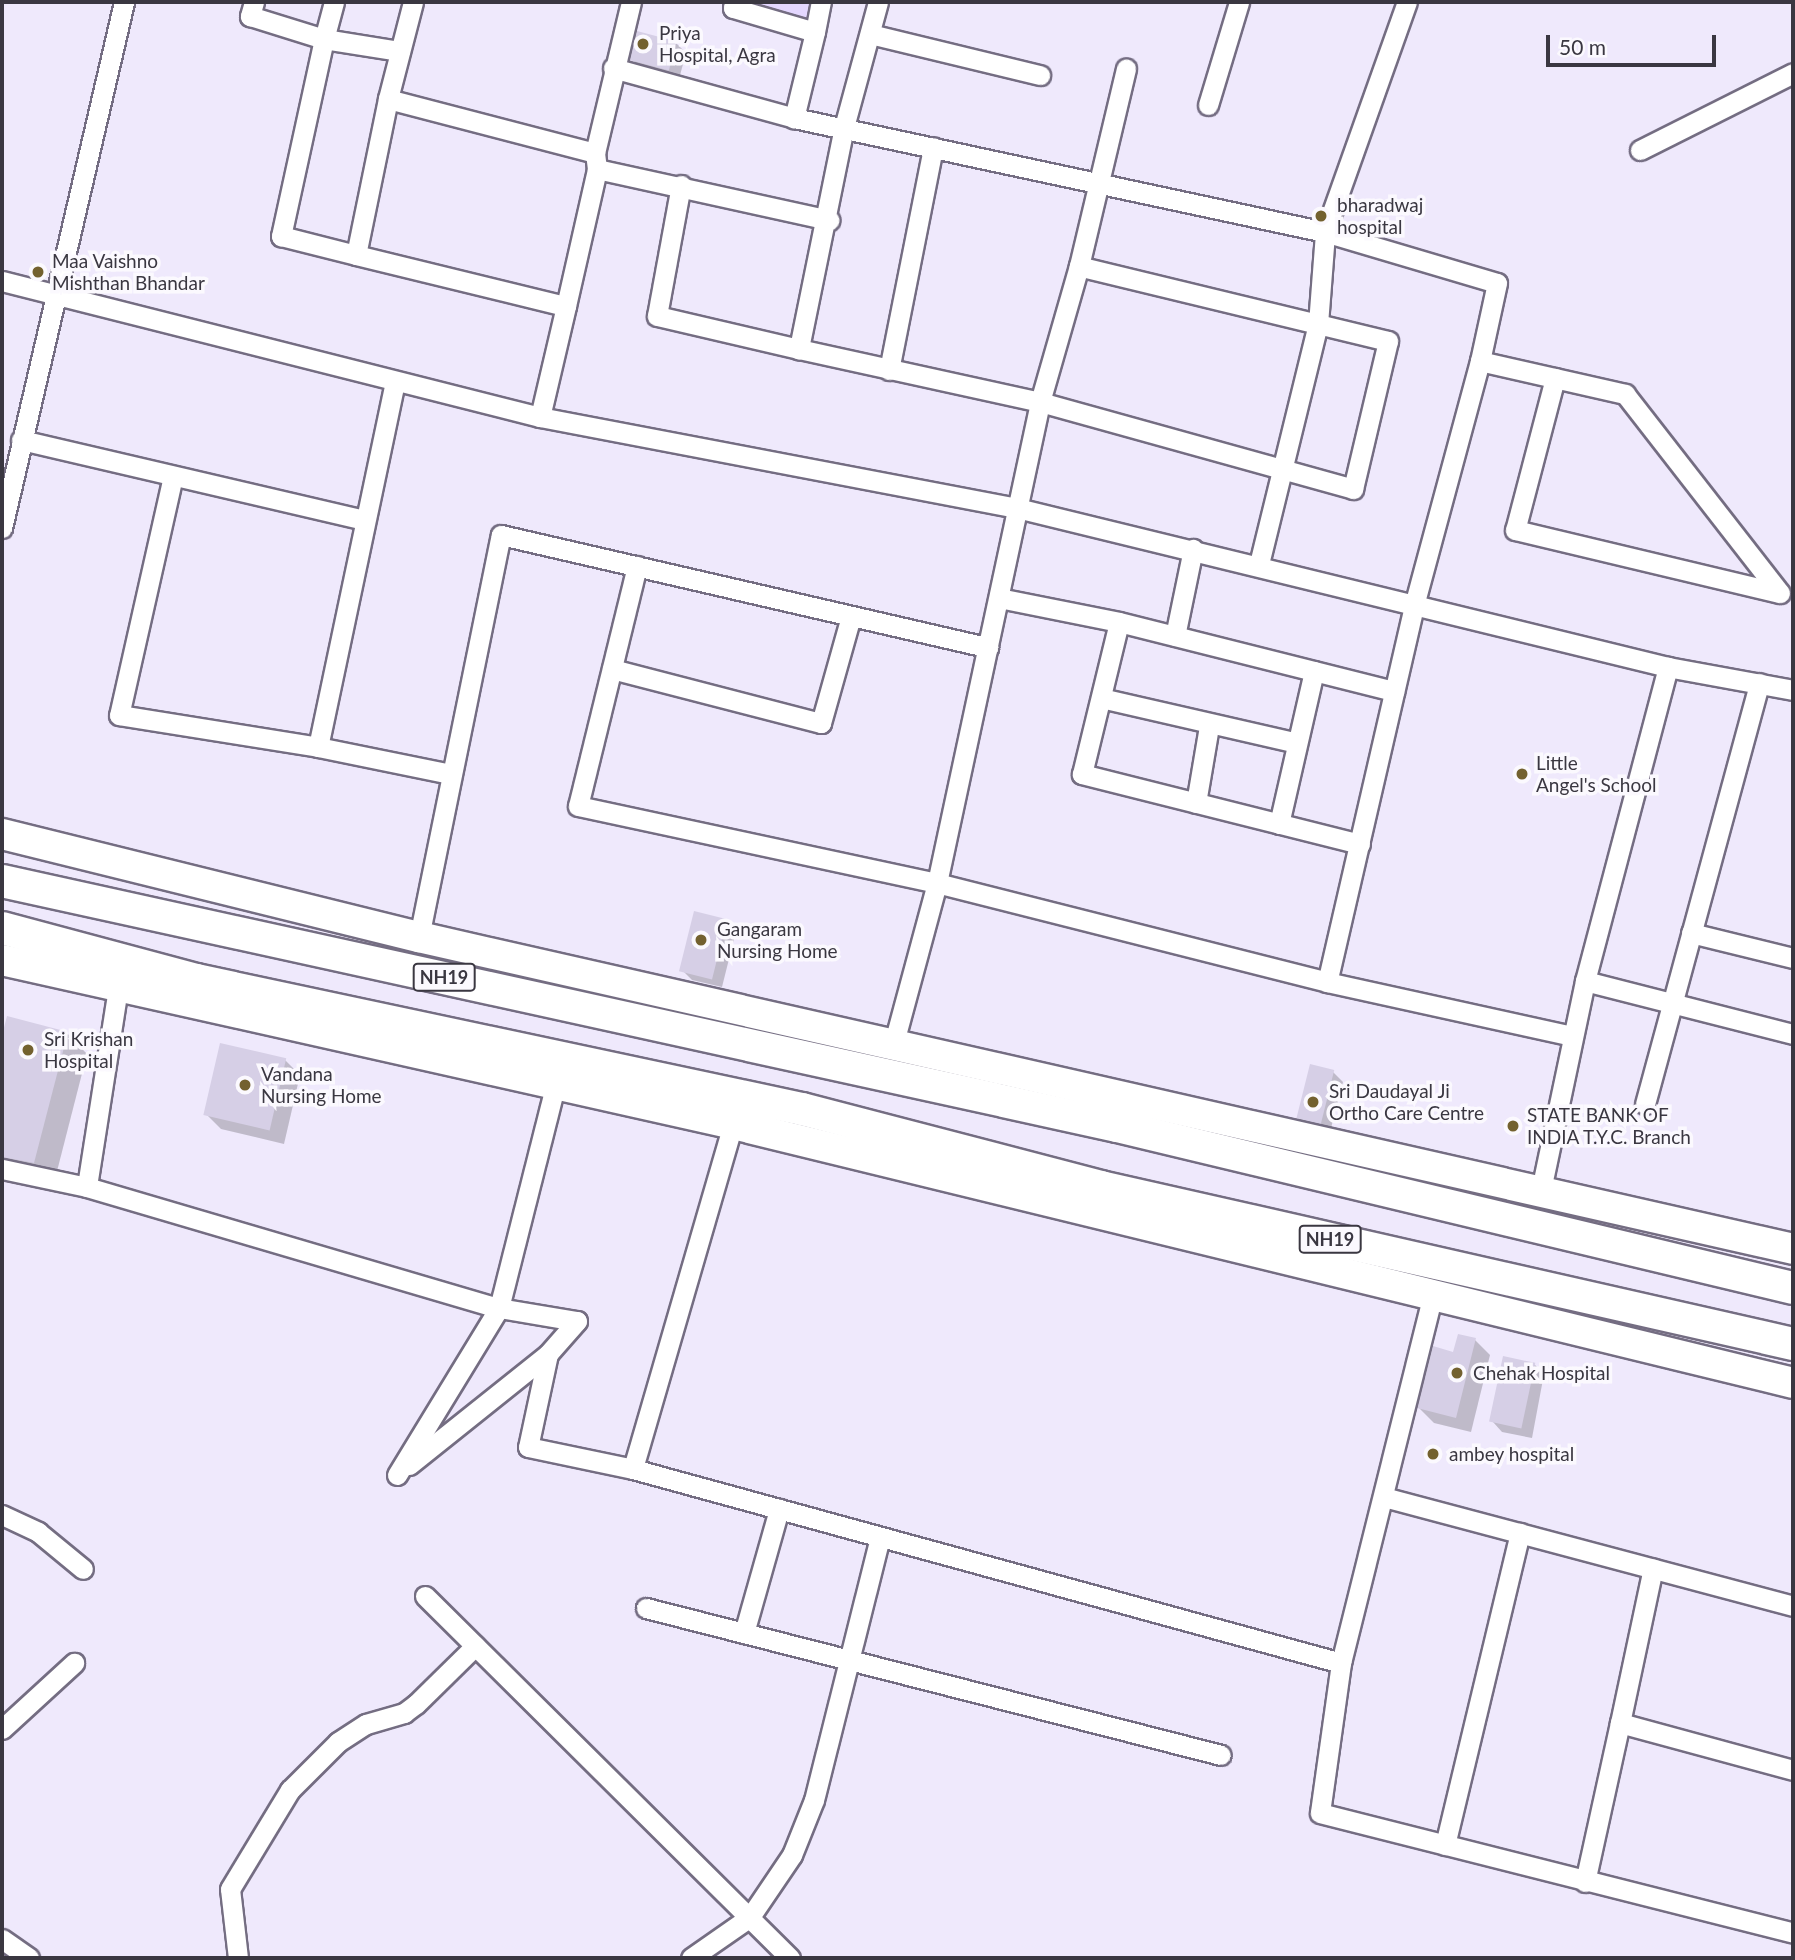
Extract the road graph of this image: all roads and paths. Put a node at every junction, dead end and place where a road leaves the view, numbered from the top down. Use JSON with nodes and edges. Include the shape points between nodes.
{"nodes":[{"id":1,"x":124,"y":2,"type":"edge"},
{"id":2,"x":254,"y":2,"type":"edge"},
{"id":3,"x":334,"y":2,"type":"edge"},
{"id":4,"x":413,"y":2,"type":"edge"},
{"id":5,"x":631,"y":2,"type":"edge"},
{"id":6,"x":734,"y":2,"type":"edge"},
{"id":7,"x":821,"y":2,"type":"edge"},
{"id":8,"x":878,"y":2,"type":"edge"},
{"id":9,"x":1239,"y":2,"type":"edge"},
{"id":10,"x":1407,"y":2,"type":"edge"},
{"id":11,"x":815,"y":32,"type":"junction"},
{"id":12,"x":870,"y":34,"type":"junction"},
{"id":13,"x":324,"y":39,"type":"junction"},
{"id":14,"x":400,"y":51,"type":"junction"},
{"id":15,"x":613,"y":68,"type":"junction"},
{"id":16,"x":1126,"y":69,"type":"dead end"},
{"id":17,"x":1793,"y":73,"type":"edge"},
{"id":18,"x":1040,"y":75,"type":"dead end"},
{"id":19,"x":388,"y":99,"type":"junction"},
{"id":20,"x":1208,"y":105,"type":"dead end"},
{"id":21,"x":794,"y":118,"type":"junction"},
{"id":22,"x":844,"y":127,"type":"junction"},
{"id":23,"x":933,"y":147,"type":"junction"},
{"id":24,"x":1640,"y":150,"type":"dead end"},
{"id":25,"x":596,"y":161,"type":"junction"},
{"id":26,"x":1098,"y":184,"type":"junction"},
{"id":27,"x":681,"y":185,"type":"junction"},
{"id":28,"x":829,"y":220,"type":"junction"},
{"id":29,"x":1325,"y":232,"type":"junction"},
{"id":30,"x":356,"y":255,"type":"junction"},
{"id":31,"x":1079,"y":266,"type":"junction"},
{"id":32,"x":2,"y":281,"type":"edge"},
{"id":33,"x":57,"y":295,"type":"junction"},
{"id":34,"x":566,"y":306,"type":"junction"},
{"id":35,"x":1318,"y":324,"type":"junction"},
{"id":36,"x":799,"y":349,"type":"junction"},
{"id":37,"x":1480,"y":361,"type":"junction"},
{"id":38,"x":890,"y":370,"type":"junction"},
{"id":39,"x":1555,"y":378,"type":"junction"},
{"id":40,"x":395,"y":383,"type":"junction"},
{"id":41,"x":1040,"y":402,"type":"junction"},
{"id":42,"x":540,"y":416,"type":"junction"},
{"id":43,"x":20,"y":440,"type":"junction"},
{"id":44,"x":1279,"y":470,"type":"junction"},
{"id":45,"x":173,"y":476,"type":"junction"},
{"id":46,"x":1017,"y":508,"type":"junction"},
{"id":47,"x":365,"y":520,"type":"junction"},
{"id":48,"x":2,"y":528,"type":"edge"},
{"id":49,"x":1193,"y":549,"type":"junction"},
{"id":50,"x":1259,"y":564,"type":"junction"},
{"id":51,"x":637,"y":566,"type":"junction"},
{"id":52,"x":999,"y":598,"type":"junction"},
{"id":53,"x":1414,"y":606,"type":"junction"},
{"id":54,"x":851,"y":616,"type":"junction"},
{"id":55,"x":1119,"y":622,"type":"junction"},
{"id":56,"x":1175,"y":636,"type":"junction"},
{"id":57,"x":988,"y":647,"type":"junction"},
{"id":58,"x":1668,"y":667,"type":"junction"},
{"id":59,"x":612,"y":669,"type":"junction"},
{"id":60,"x":1314,"y":671,"type":"junction"},
{"id":61,"x":1759,"y":684,"type":"junction"},
{"id":62,"x":1793,"y":690,"type":"edge"},
{"id":63,"x":1394,"y":691,"type":"junction"},
{"id":64,"x":1101,"y":698,"type":"junction"},
{"id":65,"x":1209,"y":726,"type":"junction"},
{"id":66,"x":1297,"y":743,"type":"junction"},
{"id":67,"x":318,"y":747,"type":"junction"},
{"id":68,"x":451,"y":774,"type":"junction"},
{"id":69,"x":1196,"y":803,"type":"junction"},
{"id":70,"x":1279,"y":824,"type":"junction"},
{"id":71,"x":2,"y":834,"type":"edge"},
{"id":72,"x":1360,"y":844,"type":"junction"},
{"id":73,"x":2,"y":881,"type":"edge"},
{"id":74,"x":937,"y":883,"type":"junction"},
{"id":75,"x":2,"y":928,"type":"edge"},
{"id":76,"x":1691,"y":933,"type":"junction"},
{"id":77,"x":419,"y":937,"type":"junction"},
{"id":78,"x":1793,"y":958,"type":"edge"},
{"id":79,"x":2,"y":960,"type":"edge"},
{"id":80,"x":1585,"y":981,"type":"junction"},
{"id":81,"x":1326,"y":982,"type":"junction"},
{"id":82,"x":118,"y":988,"type":"junction"},
{"id":83,"x":1672,"y":1004,"type":"junction"},
{"id":84,"x":1793,"y":1034,"type":"edge"},
{"id":85,"x":1572,"y":1037,"type":"junction"},
{"id":86,"x":889,"y":1060,"type":"junction"},
{"id":87,"x":555,"y":1087,"type":"junction"},
{"id":88,"x":1645,"y":1104,"type":"dead end"},
{"id":89,"x":733,"y":1124,"type":"junction"},
{"id":90,"x":2,"y":1169,"type":"edge"},
{"id":91,"x":87,"y":1187,"type":"junction"},
{"id":92,"x":1541,"y":1190,"type":"junction"},
{"id":93,"x":1793,"y":1249,"type":"edge"},
{"id":94,"x":1793,"y":1288,"type":"edge"},
{"id":95,"x":1432,"y":1298,"type":"junction"},
{"id":96,"x":499,"y":1308,"type":"junction"},
{"id":97,"x":1793,"y":1344,"type":"edge"},
{"id":98,"x":548,"y":1354,"type":"junction"},
{"id":99,"x":1793,"y":1383,"type":"edge"},
{"id":100,"x":633,"y":1469,"type":"junction"},
{"id":101,"x":1384,"y":1497,"type":"junction"},
{"id":102,"x":779,"y":1509,"type":"junction"},
{"id":103,"x":2,"y":1514,"type":"edge"},
{"id":104,"x":1520,"y":1533,"type":"junction"},
{"id":105,"x":880,"y":1537,"type":"junction"},
{"id":106,"x":1653,"y":1568,"type":"junction"},
{"id":107,"x":83,"y":1569,"type":"dead end"},
{"id":108,"x":425,"y":1596,"type":"dead end"},
{"id":109,"x":1793,"y":1606,"type":"edge"},
{"id":110,"x":646,"y":1608,"type":"dead end"},
{"id":111,"x":744,"y":1633,"type":"junction"},
{"id":112,"x":475,"y":1646,"type":"junction"},
{"id":113,"x":850,"y":1660,"type":"junction"},
{"id":114,"x":74,"y":1663,"type":"dead end"},
{"id":115,"x":1340,"y":1663,"type":"junction"},
{"id":116,"x":1620,"y":1723,"type":"junction"},
{"id":117,"x":2,"y":1729,"type":"edge"},
{"id":118,"x":1221,"y":1755,"type":"dead end"},
{"id":119,"x":1793,"y":1770,"type":"edge"},
{"id":120,"x":1445,"y":1846,"type":"junction"},
{"id":121,"x":1585,"y":1882,"type":"junction"},
{"id":122,"x":750,"y":1917,"type":"junction"},
{"id":123,"x":1793,"y":1933,"type":"edge"},
{"id":124,"x":2,"y":1939,"type":"edge"},
{"id":125,"x":29,"y":1958,"type":"edge"},
{"id":126,"x":238,"y":1958,"type":"edge"},
{"id":127,"x":691,"y":1958,"type":"edge"},
{"id":128,"x":790,"y":1958,"type":"edge"}],
"edges":[{"from":1,"to":33,"type":"street"},
{"from":2,"to":13,"type":"street","via":[[250,16]]},
{"from":3,"to":13,"type":"street"},
{"from":4,"to":14,"type":"street"},
{"from":5,"to":15,"type":"street"},
{"from":6,"to":11,"type":"street","via":[[733,8]]},
{"from":7,"to":11,"type":"street"},
{"from":8,"to":12,"type":"street"},
{"from":9,"to":20,"type":"street"},
{"from":10,"to":29,"type":"street"},
{"from":11,"to":21,"type":"street"},
{"from":12,"to":18,"type":"street"},
{"from":12,"to":22,"type":"street"},
{"from":13,"to":14,"type":"street"},
{"from":13,"to":30,"type":"street","via":[[281,236]]},
{"from":14,"to":19,"type":"street"},
{"from":15,"to":21,"type":"street"},
{"from":15,"to":25,"type":"street"},
{"from":16,"to":26,"type":"street"},
{"from":17,"to":24,"type":"street"},
{"from":19,"to":25,"type":"street"},
{"from":19,"to":30,"type":"street"},
{"from":21,"to":22,"type":"street"},
{"from":22,"to":23,"type":"street"},
{"from":22,"to":28,"type":"street"},
{"from":23,"to":26,"type":"street"},
{"from":23,"to":38,"type":"street"},
{"from":25,"to":27,"type":"street"},
{"from":25,"to":34,"type":"street"},
{"from":26,"to":29,"type":"street"},
{"from":26,"to":31,"type":"street"},
{"from":27,"to":28,"type":"street"},
{"from":27,"to":36,"type":"street","via":[[657,316]]},
{"from":28,"to":36,"type":"street"},
{"from":29,"to":35,"type":"street"},
{"from":29,"to":37,"type":"street","via":[[1497,282]]},
{"from":30,"to":34,"type":"street"},
{"from":31,"to":35,"type":"street"},
{"from":31,"to":41,"type":"street"},
{"from":32,"to":33,"type":"street"},
{"from":33,"to":40,"type":"street"},
{"from":33,"to":43,"type":"street"},
{"from":34,"to":42,"type":"street"},
{"from":35,"to":44,"type":"street"},
{"from":35,"to":44,"type":"street","via":[[1388,341],[1353,489]]},
{"from":36,"to":38,"type":"street"},
{"from":37,"to":39,"type":"street"},
{"from":37,"to":53,"type":"street"},
{"from":38,"to":41,"type":"street"},
{"from":39,"to":39,"type":"street","via":[[1516,530],[1780,593],[1625,394]]},
{"from":40,"to":42,"type":"street"},
{"from":40,"to":47,"type":"street"},
{"from":41,"to":44,"type":"street"},
{"from":41,"to":46,"type":"street"},
{"from":42,"to":46,"type":"street"},
{"from":43,"to":45,"type":"street"},
{"from":43,"to":48,"type":"street"},
{"from":44,"to":50,"type":"street"},
{"from":45,"to":47,"type":"street"},
{"from":45,"to":67,"type":"street","via":[[119,715]]},
{"from":46,"to":49,"type":"street"},
{"from":46,"to":52,"type":"street"},
{"from":47,"to":67,"type":"street"},
{"from":49,"to":50,"type":"street"},
{"from":49,"to":56,"type":"street"},
{"from":50,"to":53,"type":"street"},
{"from":51,"to":54,"type":"street"},
{"from":51,"to":59,"type":"street"},
{"from":51,"to":68,"type":"street","via":[[501,535]]},
{"from":52,"to":55,"type":"street"},
{"from":52,"to":57,"type":"street"},
{"from":53,"to":58,"type":"street"},
{"from":53,"to":63,"type":"street"},
{"from":54,"to":57,"type":"street"},
{"from":54,"to":59,"type":"street","via":[[821,723]]},
{"from":55,"to":56,"type":"street"},
{"from":55,"to":64,"type":"street"},
{"from":56,"to":60,"type":"street"},
{"from":57,"to":74,"type":"street"},
{"from":58,"to":61,"type":"street"},
{"from":58,"to":80,"type":"street"},
{"from":59,"to":74,"type":"street","via":[[578,806]]},
{"from":60,"to":63,"type":"street"},
{"from":60,"to":66,"type":"street"},
{"from":61,"to":62,"type":"street"},
{"from":61,"to":76,"type":"street"},
{"from":63,"to":72,"type":"street"},
{"from":64,"to":65,"type":"street"},
{"from":64,"to":69,"type":"street","via":[[1082,774]]},
{"from":65,"to":66,"type":"street"},
{"from":65,"to":69,"type":"street"},
{"from":66,"to":70,"type":"street"},
{"from":67,"to":68,"type":"street"},
{"from":68,"to":77,"type":"street"},
{"from":69,"to":70,"type":"street"},
{"from":70,"to":72,"type":"street"},
{"from":71,"to":77,"type":"main road"},
{"from":72,"to":81,"type":"street"},
{"from":73,"to":86,"type":"highway","number":"NH19"},
{"from":74,"to":81,"type":"street"},
{"from":74,"to":86,"type":"street"},
{"from":75,"to":97,"type":"highway","number":"NH19","via":[[196,980],[869,1127],[1101,1187]]},
{"from":76,"to":78,"type":"street"},
{"from":76,"to":83,"type":"street"},
{"from":77,"to":86,"type":"main road"},
{"from":79,"to":82,"type":"main road"},
{"from":80,"to":83,"type":"street"},
{"from":80,"to":85,"type":"street"},
{"from":81,"to":85,"type":"street"},
{"from":82,"to":87,"type":"main road"},
{"from":82,"to":91,"type":"street"},
{"from":83,"to":84,"type":"street"},
{"from":83,"to":88,"type":"street"},
{"from":85,"to":92,"type":"street"},
{"from":86,"to":92,"type":"main road"},
{"from":86,"to":94,"type":"highway","number":"NH19"},
{"from":87,"to":89,"type":"main road"},
{"from":87,"to":96,"type":"street"},
{"from":89,"to":95,"type":"main road"},
{"from":89,"to":100,"type":"street"},
{"from":90,"to":91,"type":"street"},
{"from":91,"to":96,"type":"street"},
{"from":92,"to":93,"type":"main road"},
{"from":95,"to":99,"type":"main road"},
{"from":95,"to":101,"type":"street"},
{"from":96,"to":98,"type":"street","via":[[577,1321]]},
{"from":96,"to":98,"type":"street","via":[[397,1475]]},
{"from":98,"to":100,"type":"street","via":[[528,1447]]},
{"from":100,"to":102,"type":"street"},
{"from":101,"to":104,"type":"street"},
{"from":101,"to":115,"type":"street"},
{"from":102,"to":105,"type":"street"},
{"from":102,"to":111,"type":"street"},
{"from":103,"to":107,"type":"street","via":[[38,1532]]},
{"from":104,"to":106,"type":"street"},
{"from":104,"to":120,"type":"street"},
{"from":105,"to":113,"type":"street"},
{"from":105,"to":115,"type":"street"},
{"from":106,"to":109,"type":"street"},
{"from":106,"to":116,"type":"street"},
{"from":108,"to":112,"type":"street"},
{"from":110,"to":111,"type":"street"},
{"from":111,"to":113,"type":"street"},
{"from":112,"to":122,"type":"street"},
{"from":112,"to":126,"type":"street","via":[[416,1704],[404,1713],[366,1724],[338,1742],[290,1790],[230,1889]]},
{"from":113,"to":118,"type":"street"},
{"from":113,"to":122,"type":"street","via":[[814,1800],[792,1855]]},
{"from":114,"to":117,"type":"street"},
{"from":115,"to":120,"type":"street","via":[[1320,1813]]},
{"from":116,"to":119,"type":"street"},
{"from":116,"to":121,"type":"street"},
{"from":120,"to":121,"type":"street"},
{"from":121,"to":123,"type":"street"},
{"from":122,"to":127,"type":"street"},
{"from":122,"to":128,"type":"street"},
{"from":124,"to":125,"type":"street"}]}
